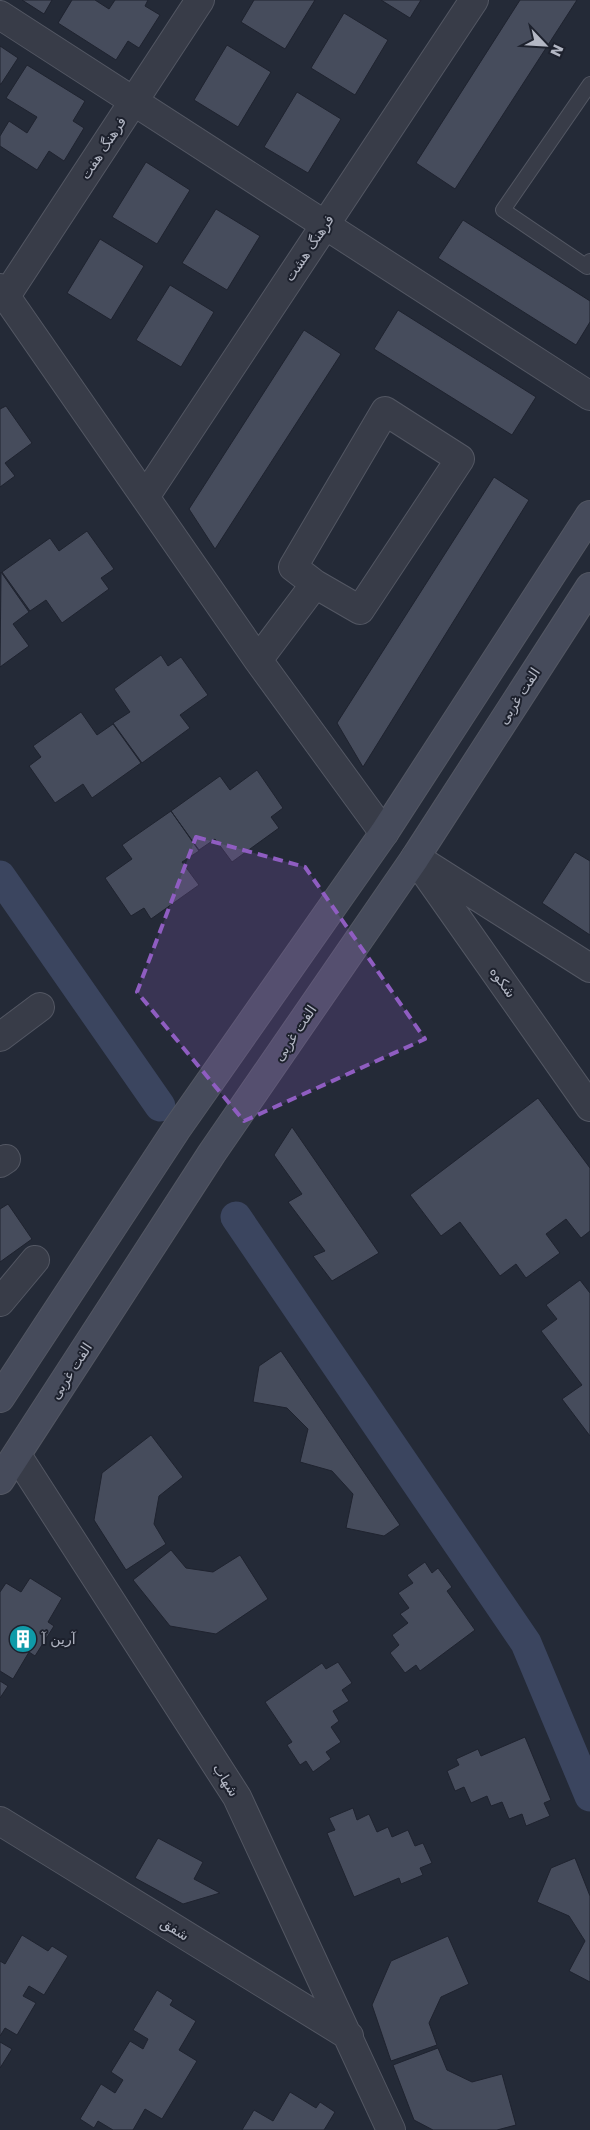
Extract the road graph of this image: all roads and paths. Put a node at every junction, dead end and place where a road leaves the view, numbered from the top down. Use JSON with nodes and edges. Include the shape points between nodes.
{"nodes":[{"id":1,"x":200,"y":0,"type":"edge"},
{"id":2,"x":474,"y":0,"type":"edge"},
{"id":3,"x":0,"y":15,"type":"edge"},
{"id":4,"x":590,"y":84,"type":"edge"},
{"id":5,"x":134,"y":101,"type":"junction"},
{"id":6,"x":325,"y":224,"type":"junction"},
{"id":7,"x":590,"y":261,"type":"edge"},
{"id":8,"x":3,"y":292,"type":"edge"},
{"id":9,"x":590,"y":396,"type":"edge"},
{"id":10,"x":145,"y":497,"type":"junction"},
{"id":11,"x":590,"y":515,"type":"edge"},
{"id":12,"x":315,"y":584,"type":"junction"},
{"id":13,"x":590,"y":587,"type":"edge"},
{"id":14,"x":258,"y":660,"type":"junction"},
{"id":15,"x":384,"y":833,"type":"junction"},
{"id":16,"x":415,"y":858,"type":"junction"},
{"id":17,"x":590,"y":968,"type":"edge"},
{"id":18,"x":40,"y":1007,"type":"dead end"},
{"id":19,"x":0,"y":1037,"type":"edge"},
{"id":20,"x":590,"y":1107,"type":"edge"},
{"id":21,"x":35,"y":1260,"type":"dead end"},
{"id":22,"x":0,"y":1302,"type":"edge"},
{"id":23,"x":0,"y":1398,"type":"edge"},
{"id":24,"x":16,"y":1455,"type":"junction"},
{"id":25,"x":0,"y":1480,"type":"edge"},
{"id":26,"x":0,"y":1821,"type":"edge"},
{"id":27,"x":349,"y":2036,"type":"junction"},
{"id":28,"x":391,"y":2130,"type":"edge"}],
"edges":[{"from":1,"to":5,"type":"street","name":"فرهنگ هفت"},
{"from":2,"to":6,"type":"street","name":"فرهنگ هشت"},
{"from":3,"to":5,"type":"street"},
{"from":4,"to":7,"type":"lane","via":[[503,210],[587,266]]},
{"from":5,"to":6,"type":"street"},
{"from":5,"to":8,"type":"street","name":"فرهنگ هفت"},
{"from":6,"to":9,"type":"street"},
{"from":6,"to":10,"type":"street","name":"فرهنگ هشت"},
{"from":8,"to":10,"type":"street"},
{"from":10,"to":14,"type":"street"},
{"from":11,"to":15,"type":"main road"},
{"from":12,"to":12,"type":"street","via":[[360,610],[460,459],[386,411],[293,567]]},
{"from":12,"to":14,"type":"street"},
{"from":13,"to":16,"type":"main road","name":"الفت غربی"},
{"from":14,"to":15,"type":"street"},
{"from":15,"to":23,"type":"main road","via":[[176,1130]]},
{"from":16,"to":17,"type":"street"},
{"from":16,"to":20,"type":"street","name":"شکوه"},
{"from":16,"to":24,"type":"main road","name":"الفت غربی","via":[[212,1153]]},
{"from":18,"to":19,"type":"street"},
{"from":21,"to":22,"type":"street"},
{"from":24,"to":25,"type":"main road","name":"الفت غربی"},
{"from":24,"to":27,"type":"street","name":"شهاب","via":[[237,1797]]},
{"from":26,"to":27,"type":"street","name":"شفق"},
{"from":27,"to":28,"type":"street","name":"شهاب"}]}
